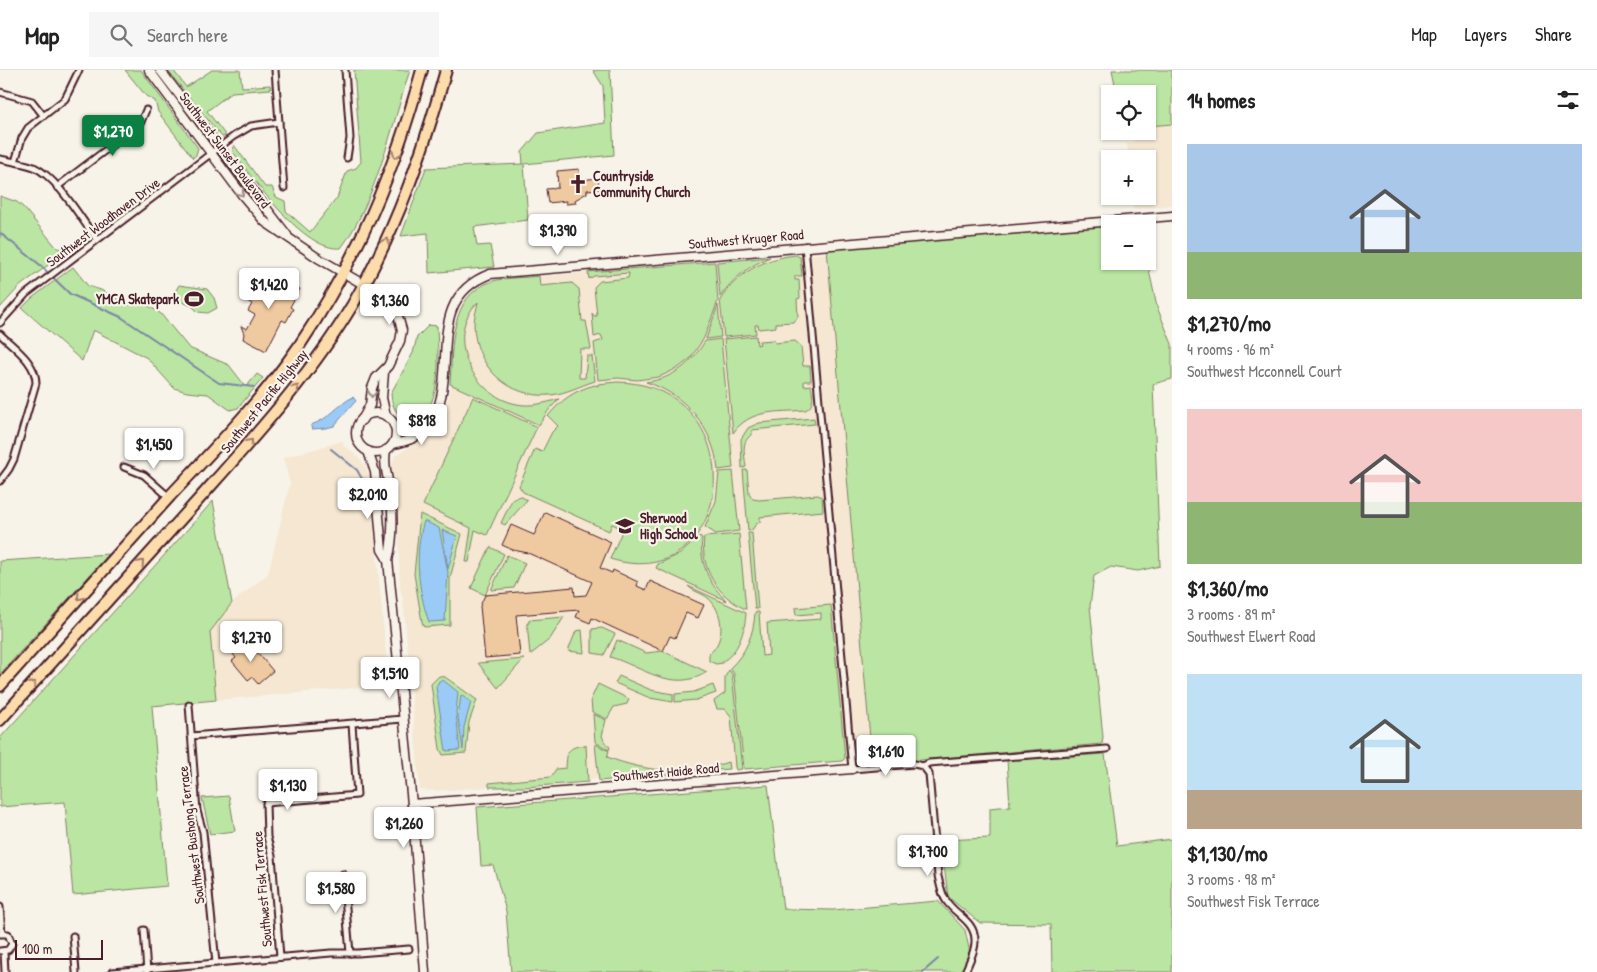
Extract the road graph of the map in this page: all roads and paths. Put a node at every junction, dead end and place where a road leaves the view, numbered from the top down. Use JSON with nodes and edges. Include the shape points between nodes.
{"nodes":[{"id":1,"x":79,"y":70,"type":"edge"},
{"id":2,"x":149,"y":70,"type":"edge"},
{"id":3,"x":160,"y":70,"type":"edge"},
{"id":4,"x":275,"y":70,"type":"edge"},
{"id":5,"x":345,"y":70,"type":"edge"},
{"id":6,"x":422,"y":70,"type":"edge"},
{"id":7,"x":446,"y":70,"type":"edge"},
{"id":8,"x":0,"y":92,"type":"edge"},
{"id":9,"x":146,"y":110,"type":"dead end"},
{"id":10,"x":43,"y":115,"type":"junction"},
{"id":11,"x":279,"y":122,"type":"junction"},
{"id":12,"x":219,"y":148,"type":"junction"},
{"id":13,"x":212,"y":154,"type":"junction"},
{"id":14,"x":347,"y":158,"type":"dead end"},
{"id":15,"x":0,"y":159,"type":"edge"},
{"id":16,"x":15,"y":162,"type":"junction"},
{"id":17,"x":57,"y":187,"type":"junction"},
{"id":18,"x":284,"y":188,"type":"dead end"},
{"id":19,"x":1172,"y":216,"type":"edge"},
{"id":20,"x":288,"y":236,"type":"junction"},
{"id":21,"x":97,"y":240,"type":"junction"},
{"id":22,"x":805,"y":246,"type":"junction"},
{"id":23,"x":344,"y":273,"type":"junction"},
{"id":24,"x":364,"y":284,"type":"junction"},
{"id":25,"x":0,"y":323,"type":"edge"},
{"id":26,"x":0,"y":334,"type":"edge"},
{"id":27,"x":384,"y":372,"type":"junction"},
{"id":28,"x":386,"y":416,"type":"junction"},
{"id":29,"x":362,"y":420,"type":"junction"},
{"id":30,"x":430,"y":421,"type":"junction"},
{"id":31,"x":394,"y":425,"type":"junction"},
{"id":32,"x":392,"y":444,"type":"junction"},
{"id":33,"x":386,"y":450,"type":"junction"},
{"id":34,"x":368,"y":451,"type":"junction"},
{"id":35,"x":124,"y":467,"type":"dead end"},
{"id":36,"x":0,"y":481,"type":"edge"},
{"id":37,"x":169,"y":497,"type":"junction"},
{"id":38,"x":388,"y":560,"type":"junction"},
{"id":39,"x":0,"y":686,"type":"edge"},
{"id":40,"x":189,"y":705,"type":"dead end"},
{"id":41,"x":404,"y":719,"type":"junction"},
{"id":42,"x":0,"y":720,"type":"edge"},
{"id":43,"x":352,"y":724,"type":"junction"},
{"id":44,"x":191,"y":736,"type":"junction"},
{"id":45,"x":1107,"y":749,"type":"dead end"},
{"id":46,"x":923,"y":766,"type":"junction"},
{"id":47,"x":852,"y":770,"type":"junction"},
{"id":48,"x":412,"y":804,"type":"junction"},
{"id":49,"x":343,"y":874,"type":"dead end"},
{"id":50,"x":0,"y":907,"type":"edge"},
{"id":51,"x":144,"y":930,"type":"dead end"},
{"id":52,"x":1,"y":934,"type":"edge"},
{"id":53,"x":74,"y":936,"type":"dead end"},
{"id":54,"x":409,"y":949,"type":"dead end"},
{"id":55,"x":2,"y":952,"type":"edge"},
{"id":56,"x":350,"y":953,"type":"junction"},
{"id":57,"x":280,"y":957,"type":"junction"},
{"id":58,"x":216,"y":963,"type":"junction"},
{"id":59,"x":147,"y":971,"type":"edge"},
{"id":60,"x":5,"y":972,"type":"edge"},
{"id":61,"x":76,"y":972,"type":"edge"},
{"id":62,"x":112,"y":972,"type":"edge"},
{"id":63,"x":424,"y":972,"type":"edge"},
{"id":64,"x":966,"y":972,"type":"edge"}],
"edges":[{"from":1,"to":10,"type":"street","via":[[65,99]]},
{"from":2,"to":13,"type":"main road","name":"Southwest Sunset Boulevard"},
{"from":3,"to":12,"type":"main road","name":"Southwest Sunset Boulevard"},
{"from":4,"to":11,"type":"street"},
{"from":5,"to":14,"type":"street","via":[[350,138]]},
{"from":6,"to":23,"type":"highway","name":"Southwest Pacific Highway","one_way":true,"via":[[380,198]]},
{"from":24,"to":7,"type":"highway","name":"Southwest Pacific Highway","one_way":true,"via":[[386,243],[410,184]]},
{"from":8,"to":10,"type":"street","via":[[32,101]]},
{"from":9,"to":17,"type":"street","via":[[140,124]]},
{"from":10,"to":16,"type":"street","via":[[22,138]]},
{"from":11,"to":12,"type":"street","name":"Southwest Woodhaven Drive","via":[[251,126]]},
{"from":11,"to":18,"type":"street"},
{"from":12,"to":13,"type":"street","name":"Southwest Woodhaven Drive"},
{"from":12,"to":20,"type":"main road","name":"Southwest Sunset Boulevard"},
{"from":13,"to":20,"type":"main road","name":"Southwest Sunset Boulevard","one_way":true,"via":[[258,216]]},
{"from":13,"to":21,"type":"street","name":"Southwest Woodhaven Drive"},
{"from":15,"to":16,"type":"street"},
{"from":16,"to":17,"type":"street","via":[[34,168]]},
{"from":17,"to":21,"type":"street"},
{"from":19,"to":22,"type":"main road","name":"Southwest Kruger Road"},
{"from":20,"to":23,"type":"main road","name":"Southwest Sunset Boulevard"},
{"from":21,"to":25,"type":"street","name":"Southwest Woodhaven Drive","via":[[26,294]]},
{"from":22,"to":30,"type":"main road","name":"Southwest Kruger Road","via":[[500,272],[481,278],[463,292],[452,309],[441,400]]},
{"from":22,"to":47,"type":"street"},
{"from":23,"to":24,"type":"main road","name":"Southwest Sunset Boulevard"},
{"from":23,"to":37,"type":"highway","name":"Southwest Pacific Highway","via":[[308,333],[269,387]]},
{"from":24,"to":27,"type":"main road","name":"Southwest Sunset Boulevard","via":[[387,298],[400,316],[400,341]]},
{"from":42,"to":24,"type":"highway","name":"Southwest Pacific Highway","one_way":true,"via":[[286,400],[331,339]]},
{"from":26,"to":36,"type":"street","via":[[36,373],[14,459]]},
{"from":27,"to":28,"type":"main road","via":[[382,398]]},
{"from":27,"to":29,"type":"main road","name":"Southwest Sunset Boulevard","one_way":true,"via":[[376,378],[370,405]]},
{"from":28,"to":29,"type":"main road","via":[[373,414]]},
{"from":28,"to":31,"type":"main road"},
{"from":29,"to":34,"type":"main road","via":[[357,429],[358,443]]},
{"from":30,"to":31,"type":"main road","via":[[414,428]]},
{"from":30,"to":32,"type":"main road","name":"Southwest Kruger Road","via":[[422,432],[409,440]]},
{"from":31,"to":32,"type":"main road","via":[[396,432]]},
{"from":32,"to":33,"type":"main road"},
{"from":33,"to":34,"type":"main road"},
{"from":33,"to":38,"type":"main road","via":[[384,462],[391,497],[391,550]]},
{"from":34,"to":38,"type":"main road","via":[[375,472],[382,550]]},
{"from":35,"to":37,"type":"street","via":[[144,475]]},
{"from":37,"to":39,"type":"highway","name":"Southwest Pacific Highway","one_way":true},
{"from":38,"to":41,"type":"main road"},
{"from":40,"to":44,"type":"street","name":"Southwest Bushong Terrace"},
{"from":41,"to":43,"type":"street"},
{"from":41,"to":48,"type":"main road"},
{"from":43,"to":44,"type":"street"},
{"from":43,"to":57,"type":"street","name":"Southwest Fisk Terrace","via":[[357,795],[266,803]]},
{"from":44,"to":58,"type":"street","name":"Southwest Bushong Terrace"},
{"from":45,"to":46,"type":"street","name":"Southwest Haide Road"},
{"from":46,"to":47,"type":"street","name":"Southwest Haide Road","via":[[914,764]]},
{"from":46,"to":64,"type":"street","via":[[929,774],[941,891],[945,900],[972,926],[974,933],[974,949]]},
{"from":47,"to":48,"type":"main road","name":"Southwest Haide Road"},
{"from":48,"to":63,"type":"main road"},
{"from":49,"to":56,"type":"street"},
{"from":50,"to":52,"type":"street"},
{"from":51,"to":59,"type":"street"},
{"from":52,"to":55,"type":"street","via":[[10,936],[12,944]]},
{"from":53,"to":61,"type":"street"},
{"from":54,"to":56,"type":"street"},
{"from":55,"to":60,"type":"street"},
{"from":56,"to":57,"type":"street"},
{"from":57,"to":58,"type":"street"},
{"from":58,"to":59,"type":"street"},
{"from":59,"to":62,"type":"street"}]}
